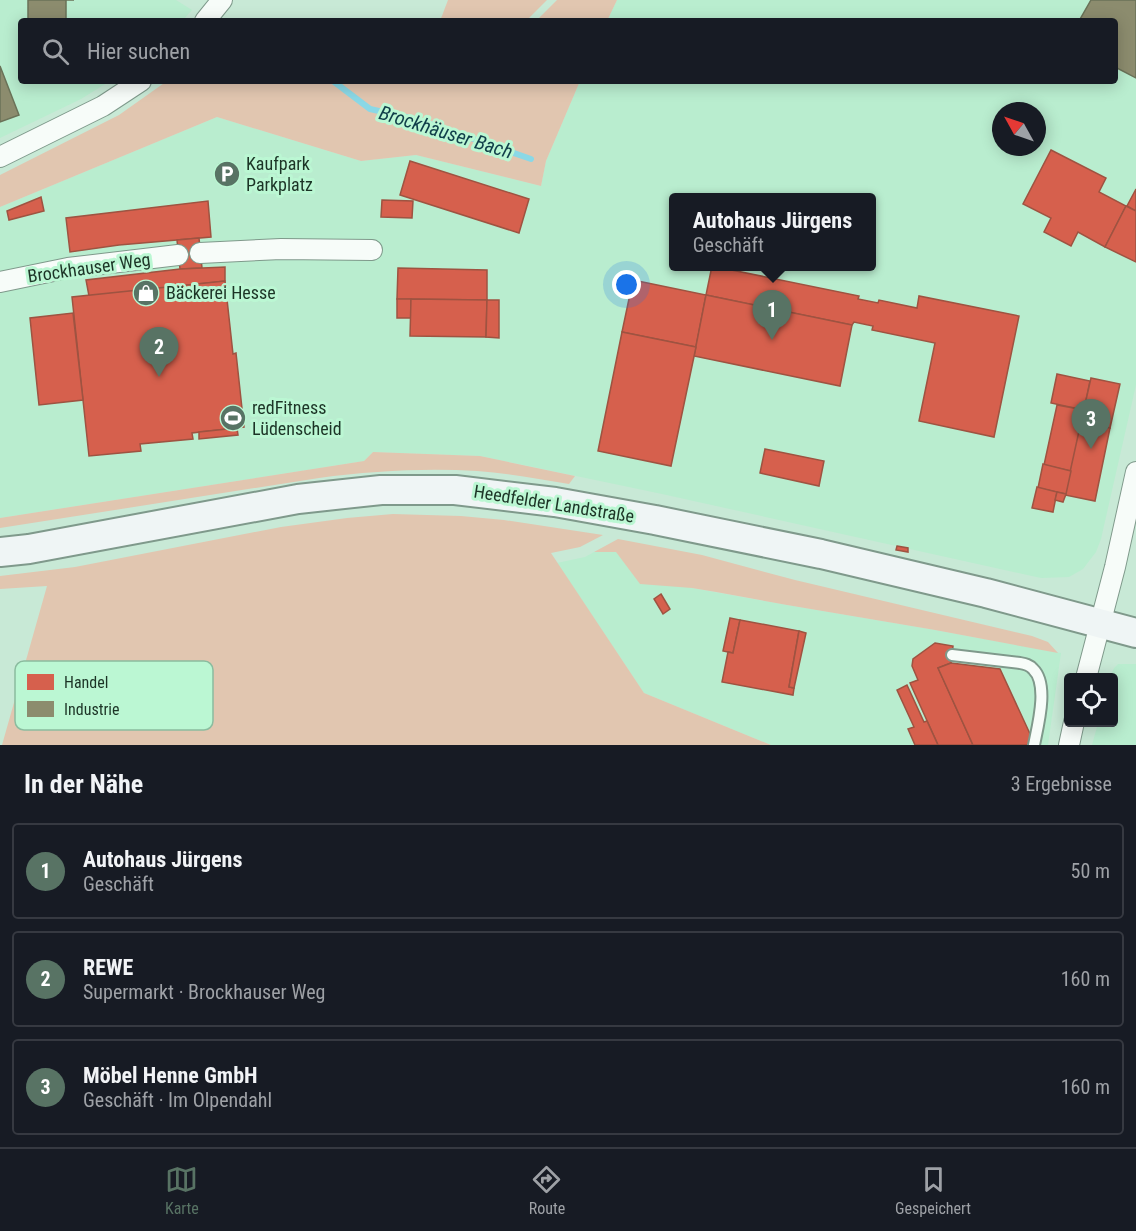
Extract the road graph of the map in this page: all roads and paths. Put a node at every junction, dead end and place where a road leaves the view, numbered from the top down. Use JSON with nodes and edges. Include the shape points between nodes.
{"nodes":[{"id":1,"x":222,"y":0,"type":"edge"},
{"id":2,"x":207,"y":18,"type":"edge"},
{"id":3,"x":136,"y":84,"type":"edge"},
{"id":4,"x":0,"y":157,"type":"edge"},
{"id":5,"x":372,"y":250,"type":"dead end"},
{"id":6,"x":200,"y":253,"type":"dead end"},
{"id":7,"x":178,"y":255,"type":"dead end"},
{"id":8,"x":0,"y":282,"type":"edge"},
{"id":9,"x":1136,"y":472,"type":"edge"},
{"id":10,"x":0,"y":552,"type":"edge"},
{"id":11,"x":1101,"y":624,"type":"junction"},
{"id":12,"x":1136,"y":633,"type":"edge"},
{"id":13,"x":952,"y":655,"type":"dead end"},
{"id":14,"x":1087,"y":673,"type":"edge"},
{"id":15,"x":1073,"y":727,"type":"edge"},
{"id":16,"x":1034,"y":745,"type":"edge"},
{"id":17,"x":1069,"y":745,"type":"edge"}],
"edges":[{"from":1,"to":2,"type":"street"},
{"from":3,"to":4,"type":"street","via":[[103,106]]},
{"from":5,"to":6,"type":"street"},
{"from":7,"to":8,"type":"street","name":"Brockhauser Weg","via":[[68,268]]},
{"from":9,"to":11,"type":"street"},
{"from":10,"to":11,"type":"main road","name":"Heedfelder Landstraße","via":[[298,499],[381,490],[456,490],[555,502],[821,554]]},
{"from":11,"to":12,"type":"main road","name":"Heedfelder Landstraße"},
{"from":11,"to":14,"type":"street"},
{"from":13,"to":16,"type":"lane","via":[[1020,663],[1034,669],[1042,688]]},
{"from":15,"to":17,"type":"street"}]}
